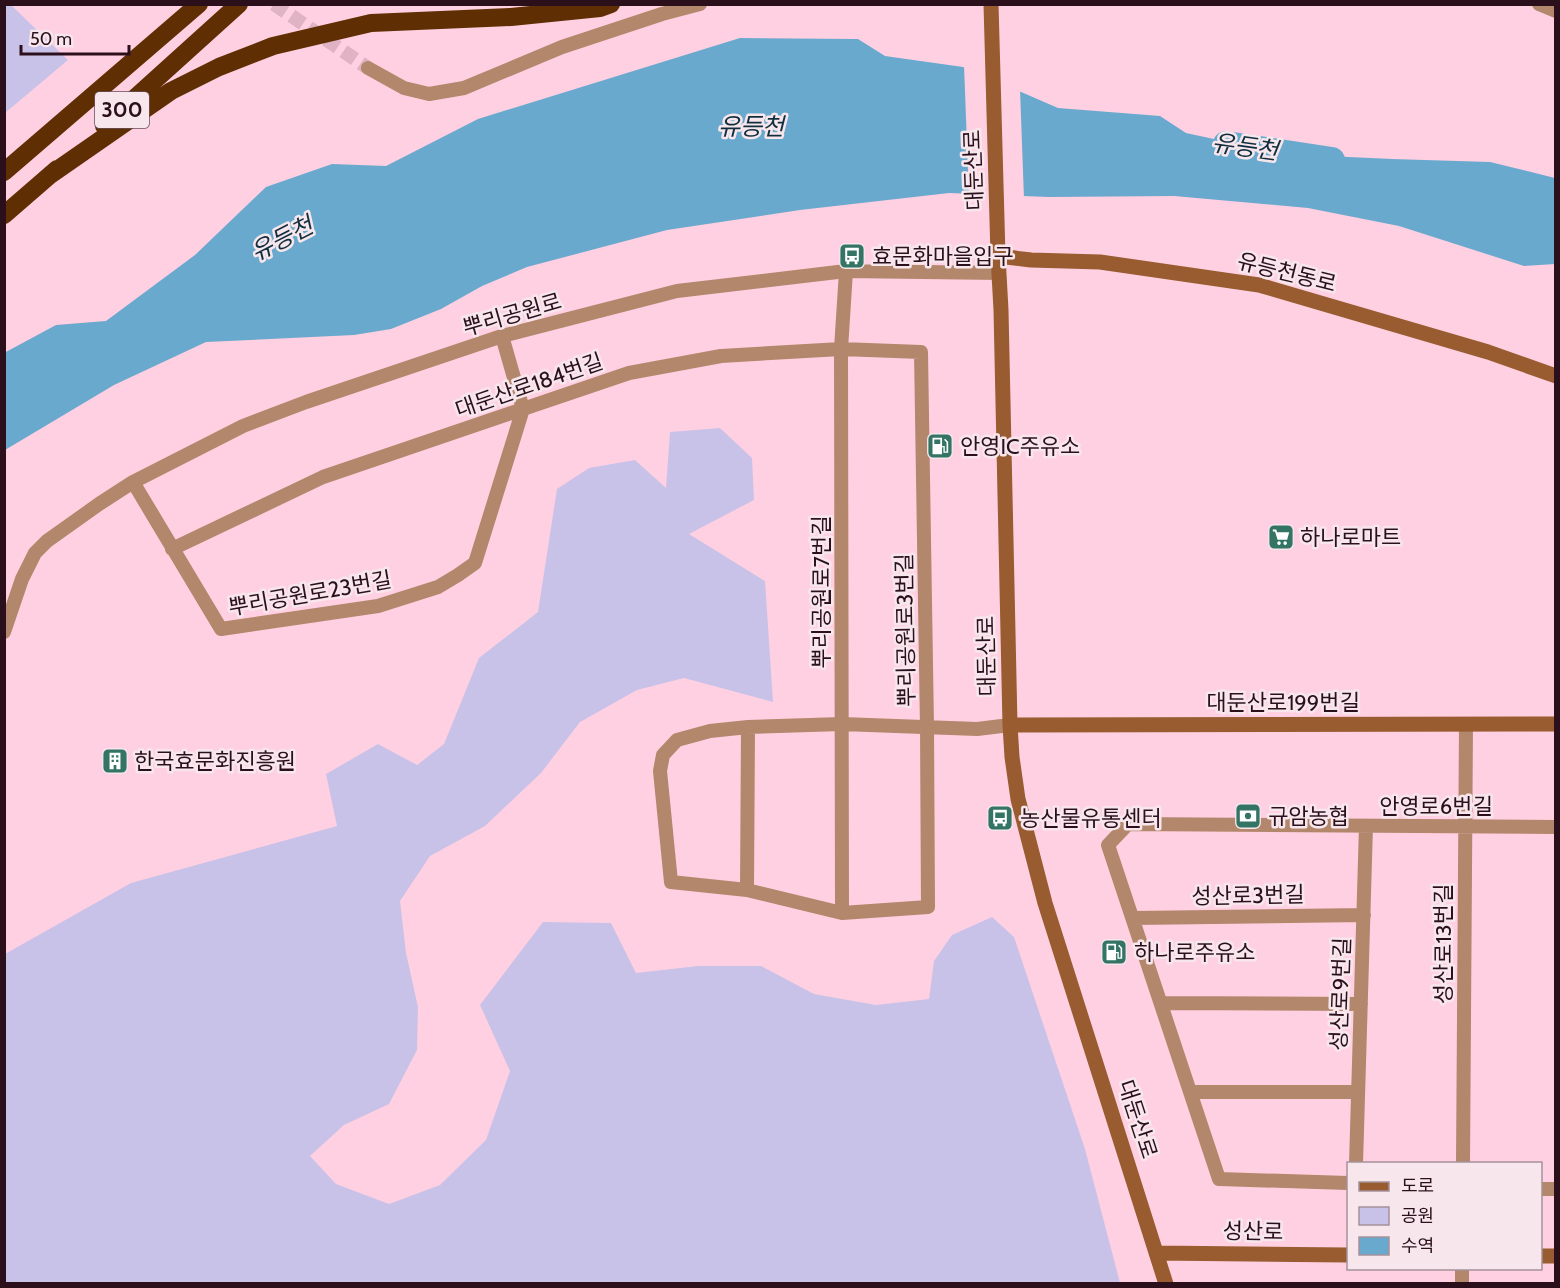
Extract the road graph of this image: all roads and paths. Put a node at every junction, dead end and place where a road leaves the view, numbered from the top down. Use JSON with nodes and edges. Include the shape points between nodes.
{"nodes":[{"id":1,"x":194,"y":4,"type":"edge"},
{"id":2,"x":199,"y":4,"type":"edge"},
{"id":3,"x":239,"y":4,"type":"edge"},
{"id":4,"x":611,"y":4,"type":"edge"},
{"id":5,"x":700,"y":4,"type":"edge"},
{"id":6,"x":991,"y":4,"type":"edge"},
{"id":7,"x":1539,"y":4,"type":"edge"},
{"id":8,"x":1556,"y":11,"type":"edge"},
{"id":9,"x":179,"y":22,"type":"junction"},
{"id":10,"x":368,"y":68,"type":"tunnel mouth"},
{"id":11,"x":4,"y":172,"type":"edge"},
{"id":12,"x":50,"y":175,"type":"junction"},
{"id":13,"x":4,"y":215,"type":"edge"},
{"id":14,"x":998,"y":256,"type":"junction"},
{"id":15,"x":846,"y":271,"type":"junction"},
{"id":16,"x":999,"y":273,"type":"junction"},
{"id":17,"x":502,"y":336,"type":"junction"},
{"id":18,"x":841,"y":349,"type":"junction"},
{"id":19,"x":921,"y":352,"type":"joint"},
{"id":20,"x":1556,"y":376,"type":"edge"},
{"id":21,"x":523,"y":409,"type":"junction"},
{"id":22,"x":133,"y":482,"type":"junction"},
{"id":23,"x":172,"y":549,"type":"junction"},
{"id":24,"x":4,"y":632,"type":"edge"},
{"id":25,"x":842,"y":724,"type":"junction"},
{"id":26,"x":1010,"y":724,"type":"junction"},
{"id":27,"x":1466,"y":724,"type":"junction"},
{"id":28,"x":1556,"y":724,"type":"edge"},
{"id":29,"x":748,"y":727,"type":"junction"},
{"id":30,"x":927,"y":727,"type":"junction"},
{"id":31,"x":1366,"y":826,"type":"junction"},
{"id":32,"x":1465,"y":827,"type":"junction"},
{"id":33,"x":1556,"y":827,"type":"edge"},
{"id":34,"x":747,"y":890,"type":"junction"},
{"id":35,"x":842,"y":913,"type":"junction"},
{"id":36,"x":1364,"y":915,"type":"junction"},
{"id":37,"x":1132,"y":918,"type":"junction"},
{"id":38,"x":1161,"y":1003,"type":"junction"},
{"id":39,"x":1361,"y":1004,"type":"junction"},
{"id":40,"x":1190,"y":1092,"type":"junction"},
{"id":41,"x":1358,"y":1092,"type":"junction"},
{"id":42,"x":1356,"y":1162,"type":"edge"},
{"id":43,"x":1463,"y":1162,"type":"edge"},
{"id":44,"x":1347,"y":1183,"type":"edge"},
{"id":45,"x":1156,"y":1253,"type":"junction"},
{"id":46,"x":1347,"y":1254,"type":"edge"},
{"id":47,"x":1166,"y":1284,"type":"edge"}],
"edges":[{"from":1,"to":9,"type":"highway"},
{"from":2,"to":9,"type":"highway","number":"300"},
{"from":3,"to":12,"type":"highway","number":"300"},
{"from":4,"to":12,"type":"highway","via":[[511,17],[371,23],[273,46],[171,91]]},
{"from":5,"to":10,"type":"street","via":[[562,47],[464,88],[429,94],[404,88]]},
{"from":6,"to":14,"type":"main road","name":"대둔산로"},
{"from":7,"to":8,"type":"street"},
{"from":9,"to":11,"type":"highway","number":"300"},
{"from":12,"to":13,"type":"highway","number":"300"},
{"from":14,"to":16,"type":"main road","name":"대둔산로"},
{"from":14,"to":20,"type":"main road","name":"유등천동로","via":[[1100,262],[1258,285],[1488,352]]},
{"from":15,"to":16,"type":"street","name":"뿌리공원로"},
{"from":15,"to":17,"type":"street","name":"뿌리공원로","via":[[677,291]]},
{"from":15,"to":18,"type":"street","name":"뿌리공원로7번길"},
{"from":16,"to":26,"type":"main road","name":"대둔산로"},
{"from":17,"to":21,"type":"street"},
{"from":17,"to":22,"type":"street","name":"뿌리공원로","via":[[243,426]]},
{"from":18,"to":19,"type":"street","name":"대둔산로184번길"},
{"from":18,"to":21,"type":"street","name":"대둔산로184번길","via":[[722,356],[628,373]]},
{"from":18,"to":25,"type":"street","name":"뿌리공원로7번길"},
{"from":19,"to":30,"type":"street","name":"뿌리공원로3번길"},
{"from":21,"to":23,"type":"street","name":"대둔산로184번길","via":[[323,477]]},
{"from":21,"to":23,"type":"street","name":"뿌리공원로23번길","via":[[475,563],[438,587],[378,606],[221,629]]},
{"from":22,"to":23,"type":"street","name":"뿌리공원로23번길"},
{"from":22,"to":24,"type":"street","name":"뿌리공원로","via":[[71,523],[35,553]]},
{"from":25,"to":29,"type":"street"},
{"from":25,"to":30,"type":"street"},
{"from":25,"to":35,"type":"street","name":"뿌리공원로7번길"},
{"from":26,"to":27,"type":"main road","name":"대둔산로199번길"},
{"from":26,"to":30,"type":"street","via":[[977,729]]},
{"from":26,"to":45,"type":"main road","name":"대둔산로","via":[[1018,799],[1042,893]]},
{"from":27,"to":28,"type":"main road","name":"대둔산로199번길"},
{"from":27,"to":32,"type":"street","name":"성산로13번길"},
{"from":29,"to":34,"type":"street"},
{"from":29,"to":34,"type":"street","via":[[677,740],[663,755],[660,771],[670,882]]},
{"from":30,"to":35,"type":"street","name":"뿌리공원로3번길","via":[[927,907]]},
{"from":31,"to":32,"type":"street","name":"안영로6번길"},
{"from":31,"to":36,"type":"street","name":"성산로9번길"},
{"from":31,"to":37,"type":"street","name":"안영로6번길","via":[[1128,824],[1108,845]]},
{"from":32,"to":33,"type":"street","name":"안영로6번길"},
{"from":32,"to":43,"type":"street","name":"성산로13번길"},
{"from":34,"to":35,"type":"street"},
{"from":36,"to":37,"type":"street","name":"성산로3번길"},
{"from":36,"to":39,"type":"street","name":"성산로9번길"},
{"from":37,"to":38,"type":"street"},
{"from":38,"to":39,"type":"street"},
{"from":38,"to":40,"type":"street"},
{"from":39,"to":41,"type":"street","name":"성산로9번길"},
{"from":40,"to":41,"type":"street"},
{"from":40,"to":44,"type":"street","via":[[1219,1179]]},
{"from":41,"to":42,"type":"street","name":"성산로9번길"},
{"from":45,"to":46,"type":"main road","name":"성산로"},
{"from":45,"to":47,"type":"main road","name":"대둔산로"}]}
